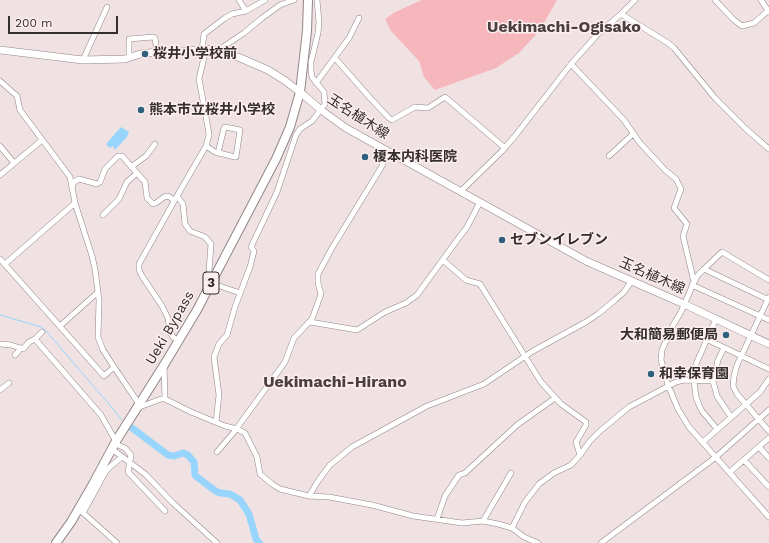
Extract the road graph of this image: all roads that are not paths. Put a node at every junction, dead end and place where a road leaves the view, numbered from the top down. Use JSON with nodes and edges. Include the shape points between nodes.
{"nodes":[{"id":1,"x":239,"y":0,"type":"edge"},
{"id":2,"x":265,"y":0,"type":"edge"},
{"id":3,"x":294,"y":0,"type":"edge"},
{"id":4,"x":308,"y":0,"type":"edge"},
{"id":5,"x":317,"y":0,"type":"edge"},
{"id":6,"x":635,"y":0,"type":"edge"},
{"id":7,"x":715,"y":0,"type":"edge"},
{"id":8,"x":760,"y":0,"type":"edge"},
{"id":9,"x":286,"y":2,"type":"edge"},
{"id":10,"x":107,"y":6,"type":"dead end"},
{"id":11,"x":246,"y":11,"type":"junction"},
{"id":12,"x":768,"y":11,"type":"edge"},
{"id":13,"x":621,"y":14,"type":"junction"},
{"id":14,"x":359,"y":18,"type":"dead end"},
{"id":15,"x":0,"y":50,"type":"edge"},
{"id":16,"x":204,"y":50,"type":"junction"},
{"id":17,"x":217,"y":51,"type":"junction"},
{"id":18,"x":157,"y":52,"type":"junction"},
{"id":19,"x":129,"y":53,"type":"dead end"},
{"id":20,"x":335,"y":58,"type":"junction"},
{"id":21,"x":83,"y":60,"type":"junction"},
{"id":22,"x":571,"y":64,"type":"junction"},
{"id":23,"x":0,"y":82,"type":"edge"},
{"id":24,"x":316,"y":83,"type":"junction"},
{"id":25,"x":300,"y":92,"type":"junction"},
{"id":26,"x":321,"y":110,"type":"junction"},
{"id":27,"x":633,"y":134,"type":"junction"},
{"id":28,"x":42,"y":140,"type":"junction"},
{"id":29,"x":155,"y":144,"type":"dead end"},
{"id":30,"x":206,"y":146,"type":"junction"},
{"id":31,"x":1,"y":148,"type":"edge"},
{"id":32,"x":505,"y":148,"type":"junction"},
{"id":33,"x":769,"y":149,"type":"edge"},
{"id":34,"x":388,"y":151,"type":"junction"},
{"id":35,"x":218,"y":153,"type":"junction"},
{"id":36,"x":609,"y":156,"type":"dead end"},
{"id":37,"x":14,"y":163,"type":"junction"},
{"id":38,"x":131,"y":167,"type":"junction"},
{"id":39,"x":137,"y":173,"type":"junction"},
{"id":40,"x":0,"y":175,"type":"edge"},
{"id":41,"x":71,"y":189,"type":"junction"},
{"id":42,"x":460,"y":192,"type":"junction"},
{"id":43,"x":175,"y":198,"type":"junction"},
{"id":44,"x":75,"y":202,"type":"junction"},
{"id":45,"x":480,"y":202,"type":"junction"},
{"id":46,"x":103,"y":215,"type":"dead end"},
{"id":47,"x":0,"y":258,"type":"edge"},
{"id":48,"x":443,"y":260,"type":"junction"},
{"id":49,"x":5,"y":264,"type":"junction"},
{"id":50,"x":704,"y":269,"type":"junction"},
{"id":51,"x":212,"y":280,"type":"junction"},
{"id":52,"x":769,"y":280,"type":"edge"},
{"id":53,"x":631,"y":282,"type":"junction"},
{"id":54,"x":693,"y":283,"type":"junction"},
{"id":55,"x":98,"y":292,"type":"junction"},
{"id":56,"x":240,"y":293,"type":"junction"},
{"id":57,"x":768,"y":298,"type":"edge"},
{"id":58,"x":684,"y":304,"type":"junction"},
{"id":59,"x":760,"y":316,"type":"junction"},
{"id":60,"x":716,"y":319,"type":"junction"},
{"id":61,"x":769,"y":320,"type":"edge"},
{"id":62,"x":310,"y":322,"type":"junction"},
{"id":63,"x":60,"y":326,"type":"junction"},
{"id":64,"x":42,"y":332,"type":"dead end"},
{"id":65,"x":750,"y":336,"type":"junction"},
{"id":66,"x":35,"y":339,"type":"junction"},
{"id":67,"x":706,"y":339,"type":"junction"},
{"id":68,"x":179,"y":341,"type":"junction"},
{"id":69,"x":0,"y":344,"type":"edge"},
{"id":70,"x":769,"y":344,"type":"edge"},
{"id":71,"x":21,"y":348,"type":"junction"},
{"id":72,"x":724,"y":348,"type":"junction"},
{"id":73,"x":15,"y":355,"type":"dead end"},
{"id":74,"x":525,"y":356,"type":"junction"},
{"id":75,"x":741,"y":356,"type":"junction"},
{"id":76,"x":164,"y":365,"type":"junction"},
{"id":77,"x":114,"y":367,"type":"junction"},
{"id":78,"x":769,"y":368,"type":"edge"},
{"id":79,"x":769,"y":379,"type":"edge"},
{"id":80,"x":694,"y":381,"type":"junction"},
{"id":81,"x":713,"y":381,"type":"junction"},
{"id":82,"x":8,"y":383,"type":"dead end"},
{"id":83,"x":668,"y":385,"type":"junction"},
{"id":84,"x":0,"y":390,"type":"edge"},
{"id":85,"x":555,"y":398,"type":"junction"},
{"id":86,"x":165,"y":399,"type":"junction"},
{"id":87,"x":746,"y":404,"type":"junction"},
{"id":88,"x":139,"y":405,"type":"junction"},
{"id":89,"x":769,"y":410,"type":"edge"},
{"id":90,"x":731,"y":417,"type":"junction"},
{"id":91,"x":758,"y":420,"type":"junction"},
{"id":92,"x":216,"y":422,"type":"junction"},
{"id":93,"x":237,"y":429,"type":"junction"},
{"id":94,"x":717,"y":430,"type":"junction"},
{"id":95,"x":769,"y":431,"type":"edge"},
{"id":96,"x":769,"y":438,"type":"edge"},
{"id":97,"x":116,"y":441,"type":"junction"},
{"id":98,"x":703,"y":442,"type":"junction"},
{"id":99,"x":759,"y":447,"type":"junction"},
{"id":100,"x":112,"y":449,"type":"junction"},
{"id":101,"x":217,"y":452,"type":"dead end"},
{"id":102,"x":580,"y":455,"type":"junction"},
{"id":103,"x":122,"y":457,"type":"junction"},
{"id":104,"x":716,"y":457,"type":"junction"},
{"id":105,"x":769,"y":458,"type":"edge"},
{"id":106,"x":744,"y":460,"type":"junction"},
{"id":107,"x":130,"y":462,"type":"junction"},
{"id":108,"x":730,"y":472,"type":"junction"},
{"id":109,"x":511,"y":473,"type":"dead end"},
{"id":110,"x":769,"y":487,"type":"edge"},
{"id":111,"x":309,"y":496,"type":"junction"},
{"id":112,"x":769,"y":508,"type":"edge"},
{"id":113,"x":80,"y":511,"type":"junction"},
{"id":114,"x":165,"y":511,"type":"dead end"},
{"id":115,"x":764,"y":512,"type":"junction"},
{"id":116,"x":769,"y":517,"type":"edge"},
{"id":117,"x":437,"y":519,"type":"junction"},
{"id":118,"x":483,"y":521,"type":"junction"},
{"id":119,"x":512,"y":528,"type":"junction"},
{"id":120,"x":56,"y":543,"type":"edge"},
{"id":121,"x":117,"y":543,"type":"edge"},
{"id":122,"x":217,"y":543,"type":"edge"},
{"id":123,"x":538,"y":543,"type":"edge"},
{"id":124,"x":601,"y":543,"type":"edge"}],
"edges":[{"from":1,"to":11,"type":"street"},
{"from":2,"to":11,"type":"street"},
{"from":3,"to":9,"type":"street"},
{"from":4,"to":25,"type":"highway","name":"Ueki Bypass","number":"3"},
{"from":5,"to":24,"type":"street","via":[[319,28],[310,70]]},
{"from":6,"to":13,"type":"street"},
{"from":7,"to":12,"type":"street","via":[[742,26],[754,23]]},
{"from":8,"to":12,"type":"street"},
{"from":9,"to":17,"type":"street"},
{"from":10,"to":21,"type":"street"},
{"from":11,"to":16,"type":"street","via":[[232,14],[204,34]]},
{"from":13,"to":22,"type":"street","via":[[598,34]]},
{"from":13,"to":33,"type":"street","via":[[674,48],[715,98]]},
{"from":14,"to":20,"type":"street"},
{"from":15,"to":21,"type":"main road","name":"玉名植木線"},
{"from":16,"to":17,"type":"main road","name":"玉名植木線"},
{"from":16,"to":18,"type":"main road","name":"玉名植木線"},
{"from":16,"to":30,"type":"street","via":[[199,80],[209,135]]},
{"from":17,"to":25,"type":"main road","name":"玉名植木線","via":[[268,70]]},
{"from":18,"to":19,"type":"street","via":[[153,37],[129,39]]},
{"from":18,"to":21,"type":"main road","name":"玉名植木線","via":[[124,59]]},
{"from":20,"to":24,"type":"street"},
{"from":20,"to":32,"type":"street","via":[[392,120],[415,107],[428,108],[445,97]]},
{"from":22,"to":27,"type":"street","via":[[624,120]]},
{"from":22,"to":32,"type":"street"},
{"from":23,"to":28,"type":"street","via":[[17,96],[20,110]]},
{"from":24,"to":26,"type":"street","via":[[324,92],[326,99]]},
{"from":25,"to":26,"type":"main road","name":"玉名植木線"},
{"from":25,"to":51,"type":"highway","name":"Ueki Bypass","number":"3","via":[[290,127],[276,159]]},
{"from":26,"to":34,"type":"main road","name":"玉名植木線","via":[[346,128]]},
{"from":26,"to":56,"type":"street","via":[[296,135],[277,192],[251,247],[254,251]]},
{"from":27,"to":36,"type":"street"},
{"from":27,"to":54,"type":"street","via":[[676,179],[681,189],[674,208],[687,224],[683,236]]},
{"from":28,"to":37,"type":"street"},
{"from":28,"to":41,"type":"street","via":[[70,177]]},
{"from":29,"to":38,"type":"street","via":[[146,156]]},
{"from":30,"to":35,"type":"street"},
{"from":30,"to":43,"type":"street"},
{"from":31,"to":37,"type":"street"},
{"from":32,"to":42,"type":"street"},
{"from":34,"to":42,"type":"main road","name":"玉名植木線"},
{"from":34,"to":62,"type":"street","via":[[382,166],[318,274],[321,294]]},
{"from":35,"to":35,"type":"street","via":[[236,157],[240,130],[224,128]]},
{"from":37,"to":40,"type":"street"},
{"from":38,"to":39,"type":"street"},
{"from":38,"to":41,"type":"street","via":[[122,156],[118,156],[106,169],[100,182],[97,184],[79,179],[74,182]]},
{"from":39,"to":43,"type":"street","via":[[146,182],[147,198],[153,204],[164,197]]},
{"from":39,"to":46,"type":"street","via":[[127,182],[119,199]]},
{"from":41,"to":44,"type":"street"},
{"from":42,"to":45,"type":"main road","name":"玉名植木線"},
{"from":43,"to":51,"type":"street","via":[[183,204],[185,224],[190,231],[205,237],[211,244],[209,272]]},
{"from":43,"to":68,"type":"street","via":[[142,258],[139,270],[162,306],[168,318],[170,332]]},
{"from":44,"to":49,"type":"street"},
{"from":44,"to":55,"type":"street","via":[[92,256]]},
{"from":45,"to":48,"type":"street","via":[[467,227]]},
{"from":45,"to":53,"type":"main road","name":"玉名植木線","via":[[586,261]]},
{"from":47,"to":49,"type":"street"},
{"from":48,"to":62,"type":"street","via":[[417,295],[357,330]]},
{"from":48,"to":74,"type":"street","via":[[466,280],[480,284]]},
{"from":49,"to":63,"type":"street"},
{"from":50,"to":52,"type":"street","via":[[722,252]]},
{"from":50,"to":54,"type":"street"},
{"from":50,"to":57,"type":"street"},
{"from":51,"to":56,"type":"street"},
{"from":51,"to":68,"type":"highway","name":"Ueki Bypass","number":"3"},
{"from":53,"to":58,"type":"main road","name":"玉名植木線"},
{"from":53,"to":74,"type":"street","via":[[624,292],[598,314]]},
{"from":54,"to":58,"type":"street"},
{"from":54,"to":59,"type":"street"},
{"from":55,"to":63,"type":"street"},
{"from":55,"to":77,"type":"street","via":[[98,337]]},
{"from":56,"to":92,"type":"street","via":[[227,335],[218,344],[214,357],[219,395]]},
{"from":57,"to":59,"type":"street"},
{"from":58,"to":60,"type":"main road","name":"玉名植木線"},
{"from":58,"to":83,"type":"street","via":[[662,350],[661,360]]},
{"from":59,"to":61,"type":"street"},
{"from":59,"to":65,"type":"street"},
{"from":60,"to":65,"type":"main road","name":"玉名植木線"},
{"from":60,"to":67,"type":"street"},
{"from":62,"to":93,"type":"street","via":[[294,338],[284,362]]},
{"from":63,"to":77,"type":"street","via":[[104,376]]},
{"from":64,"to":66,"type":"street"},
{"from":65,"to":70,"type":"main road","name":"玉名植木線"},
{"from":65,"to":75,"type":"street"},
{"from":66,"to":71,"type":"street"},
{"from":66,"to":97,"type":"street","via":[[101,415]]},
{"from":67,"to":72,"type":"street"},
{"from":67,"to":80,"type":"street","via":[[696,364]]},
{"from":68,"to":76,"type":"highway","name":"Ueki Bypass","number":"3"},
{"from":69,"to":71,"type":"street"},
{"from":71,"to":73,"type":"street"},
{"from":72,"to":75,"type":"street"},
{"from":72,"to":81,"type":"street"},
{"from":74,"to":85,"type":"street","via":[[541,382]]},
{"from":74,"to":111,"type":"street","via":[[484,384],[426,406],[352,448],[330,465]]},
{"from":75,"to":78,"type":"street"},
{"from":75,"to":87,"type":"street","via":[[733,386]]},
{"from":76,"to":86,"type":"street"},
{"from":76,"to":88,"type":"highway","name":"Ueki Bypass","number":"3"},
{"from":77,"to":88,"type":"street"},
{"from":79,"to":87,"type":"street","via":[[760,392]]},
{"from":80,"to":81,"type":"street"},
{"from":80,"to":83,"type":"street","via":[[684,380]]},
{"from":80,"to":94,"type":"street","via":[[699,405]]},
{"from":81,"to":90,"type":"street","via":[[717,396]]},
{"from":82,"to":84,"type":"street"},
{"from":83,"to":98,"type":"street","via":[[689,427]]},
{"from":83,"to":102,"type":"street","via":[[610,421]]},
{"from":85,"to":102,"type":"street","via":[[586,422],[576,442]]},
{"from":85,"to":117,"type":"street","via":[[517,425],[465,473],[459,475],[445,496]]},
{"from":86,"to":88,"type":"street"},
{"from":86,"to":92,"type":"street"},
{"from":87,"to":90,"type":"street"},
{"from":87,"to":91,"type":"street"},
{"from":88,"to":97,"type":"highway","name":"Ueki Bypass","number":"3"},
{"from":89,"to":91,"type":"street"},
{"from":90,"to":94,"type":"street"},
{"from":91,"to":95,"type":"street"},
{"from":91,"to":104,"type":"street"},
{"from":92,"to":93,"type":"street"},
{"from":93,"to":101,"type":"street"},
{"from":93,"to":111,"type":"street","via":[[245,433],[252,444],[260,474],[280,489]]},
{"from":94,"to":98,"type":"street"},
{"from":96,"to":99,"type":"street"},
{"from":97,"to":100,"type":"highway","name":"Ueki Bypass","number":"3"},
{"from":97,"to":107,"type":"street","via":[[131,454]]},
{"from":98,"to":104,"type":"street"},
{"from":99,"to":105,"type":"street"},
{"from":99,"to":106,"type":"street"},
{"from":100,"to":103,"type":"street"},
{"from":100,"to":113,"type":"highway","name":"Ueki Bypass","number":"3"},
{"from":102,"to":119,"type":"street","via":[[570,465],[539,484],[525,502]]},
{"from":103,"to":107,"type":"street"},
{"from":103,"to":113,"type":"street","via":[[106,471]]},
{"from":104,"to":108,"type":"street"},
{"from":104,"to":124,"type":"street"},
{"from":106,"to":108,"type":"street"},
{"from":106,"to":110,"type":"street"},
{"from":107,"to":114,"type":"street","via":[[128,472]]},
{"from":107,"to":122,"type":"street","via":[[146,474]]},
{"from":108,"to":115,"type":"street"},
{"from":109,"to":118,"type":"street"},
{"from":111,"to":117,"type":"street","via":[[329,497]]},
{"from":112,"to":115,"type":"street"},
{"from":113,"to":120,"type":"highway","name":"Ueki Bypass","number":"3"},
{"from":113,"to":121,"type":"street"},
{"from":115,"to":116,"type":"street"},
{"from":117,"to":118,"type":"street","via":[[462,523]]},
{"from":118,"to":119,"type":"street"},
{"from":119,"to":123,"type":"street"}]}
